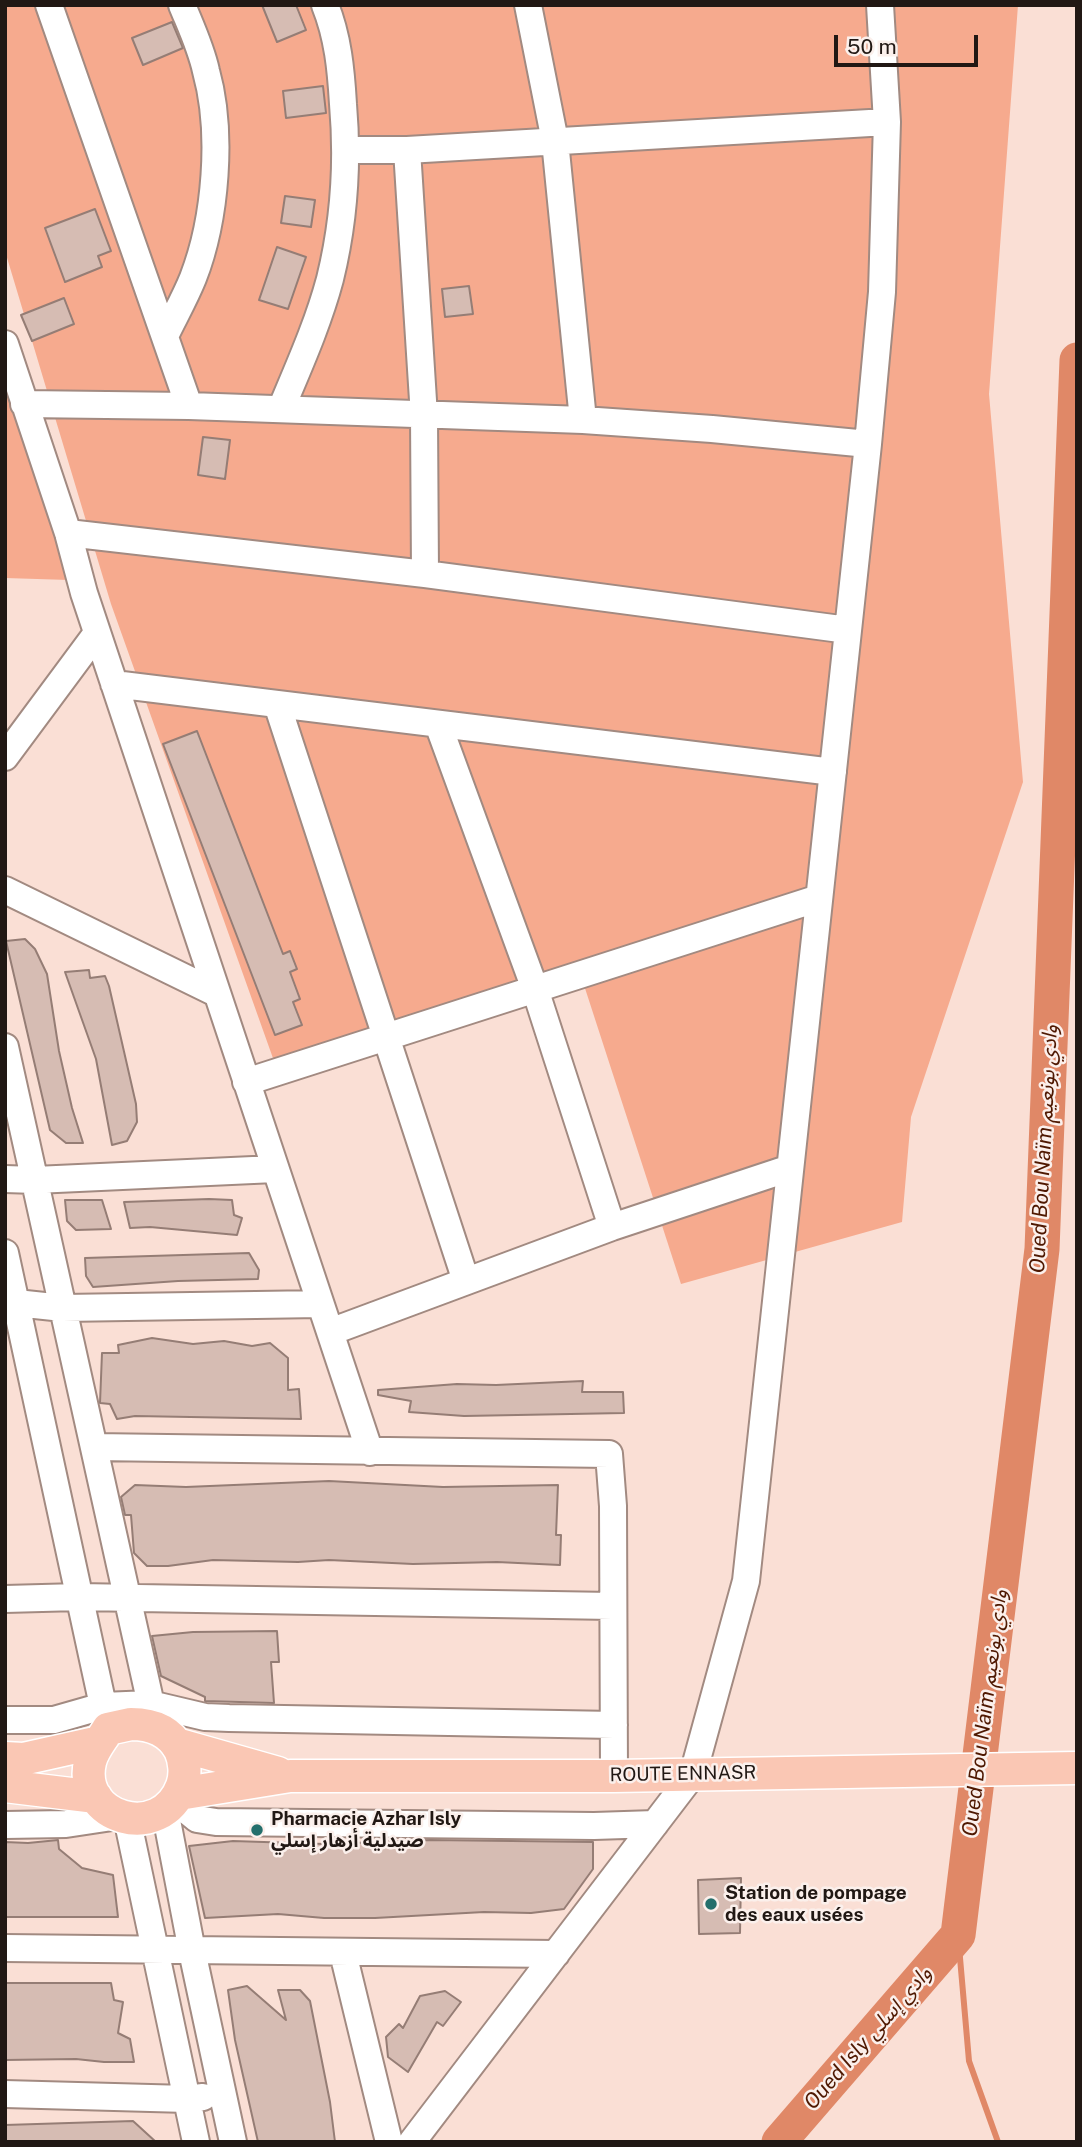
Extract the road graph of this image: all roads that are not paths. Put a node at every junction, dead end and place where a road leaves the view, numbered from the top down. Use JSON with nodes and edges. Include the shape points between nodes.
{"nodes":[{"id":1,"x":49,"y":5,"type":"edge"},
{"id":2,"x":183,"y":5,"type":"edge"},
{"id":3,"x":325,"y":5,"type":"edge"},
{"id":4,"x":528,"y":5,"type":"edge"},
{"id":5,"x":880,"y":5,"type":"edge"},
{"id":6,"x":887,"y":122,"type":"junction"},
{"id":7,"x":555,"y":141,"type":"junction"},
{"id":8,"x":347,"y":149,"type":"junction"},
{"id":9,"x":407,"y":150,"type":"junction"},
{"id":10,"x":165,"y":336,"type":"junction"},
{"id":11,"x":5,"y":344,"type":"edge"},
{"id":12,"x":24,"y":404,"type":"junction"},
{"id":13,"x":189,"y":406,"type":"junction"},
{"id":14,"x":281,"y":409,"type":"junction"},
{"id":15,"x":424,"y":416,"type":"junction"},
{"id":16,"x":583,"y":420,"type":"junction"},
{"id":17,"x":868,"y":444,"type":"junction"},
{"id":18,"x":68,"y":533,"type":"junction"},
{"id":19,"x":425,"y":574,"type":"junction"},
{"id":20,"x":848,"y":630,"type":"junction"},
{"id":21,"x":97,"y":633,"type":"junction"},
{"id":22,"x":114,"y":684,"type":"junction"},
{"id":23,"x":277,"y":704,"type":"junction"},
{"id":24,"x":438,"y":724,"type":"junction"},
{"id":25,"x":5,"y":757,"type":"edge"},
{"id":26,"x":833,"y":772,"type":"junction"},
{"id":27,"x":5,"y":890,"type":"edge"},
{"id":28,"x":819,"y":898,"type":"junction"},
{"id":29,"x":535,"y":989,"type":"junction"},
{"id":30,"x":216,"y":993,"type":"junction"},
{"id":31,"x":386,"y":1037,"type":"junction"},
{"id":32,"x":5,"y":1047,"type":"edge"},
{"id":33,"x":246,"y":1082,"type":"junction"},
{"id":34,"x":790,"y":1168,"type":"junction"},
{"id":35,"x":275,"y":1169,"type":"junction"},
{"id":36,"x":5,"y":1179,"type":"edge"},
{"id":37,"x":35,"y":1180,"type":"junction"},
{"id":38,"x":612,"y":1227,"type":"junction"},
{"id":39,"x":5,"y":1253,"type":"edge"},
{"id":40,"x":466,"y":1281,"type":"junction"},
{"id":41,"x":16,"y":1303,"type":"junction"},
{"id":42,"x":320,"y":1304,"type":"junction"},
{"id":43,"x":64,"y":1308,"type":"junction"},
{"id":44,"x":330,"y":1332,"type":"junction"},
{"id":45,"x":94,"y":1447,"type":"junction"},
{"id":46,"x":370,"y":1452,"type":"junction"},
{"id":47,"x":79,"y":1597,"type":"junction"},
{"id":48,"x":5,"y":1599,"type":"edge"},
{"id":49,"x":127,"y":1599,"type":"junction"},
{"id":50,"x":612,"y":1606,"type":"junction"},
{"id":51,"x":5,"y":1720,"type":"edge"},
{"id":52,"x":161,"y":1725,"type":"junction"},
{"id":53,"x":614,"y":1725,"type":"junction"},
{"id":54,"x":103,"y":1726,"type":"junction"},
{"id":55,"x":5,"y":1758,"type":"edge"},
{"id":56,"x":1064,"y":1768,"type":"edge"},
{"id":57,"x":693,"y":1774,"type":"junction"},
{"id":58,"x":290,"y":1776,"type":"junction"},
{"id":59,"x":614,"y":1776,"type":"junction"},
{"id":60,"x":5,"y":1786,"type":"edge"},
{"id":61,"x":173,"y":1802,"type":"junction"},
{"id":62,"x":114,"y":1810,"type":"junction"},
{"id":63,"x":655,"y":1824,"type":"junction"},
{"id":64,"x":5,"y":1825,"type":"edge"},
{"id":65,"x":5,"y":1948,"type":"edge"},
{"id":66,"x":192,"y":1951,"type":"junction"},
{"id":67,"x":156,"y":1952,"type":"junction"},
{"id":68,"x":343,"y":1953,"type":"junction"},
{"id":69,"x":556,"y":1954,"type":"junction"},
{"id":70,"x":222,"y":2093,"type":"junction"},
{"id":71,"x":5,"y":2094,"type":"edge"},
{"id":72,"x":187,"y":2099,"type":"junction"},
{"id":73,"x":196,"y":2142,"type":"edge"},
{"id":74,"x":233,"y":2142,"type":"edge"},
{"id":75,"x":389,"y":2142,"type":"edge"},
{"id":76,"x":412,"y":2142,"type":"edge"}],
"edges":[{"from":1,"to":10,"type":"street"},
{"from":2,"to":10,"type":"street","via":[[207,72],[214,183],[193,278]]},
{"from":3,"to":8,"type":"street","via":[[340,59]]},
{"from":4,"to":7,"type":"street"},
{"from":5,"to":6,"type":"street"},
{"from":6,"to":7,"type":"street"},
{"from":6,"to":17,"type":"street","via":[[882,292]]},
{"from":7,"to":9,"type":"street"},
{"from":7,"to":16,"type":"street"},
{"from":8,"to":9,"type":"street"},
{"from":8,"to":14,"type":"street","via":[[330,279]]},
{"from":9,"to":15,"type":"street"},
{"from":10,"to":13,"type":"street"},
{"from":11,"to":12,"type":"street"},
{"from":12,"to":13,"type":"street"},
{"from":12,"to":18,"type":"street"},
{"from":13,"to":14,"type":"street"},
{"from":14,"to":15,"type":"street"},
{"from":15,"to":16,"type":"street"},
{"from":15,"to":19,"type":"street"},
{"from":16,"to":17,"type":"street"},
{"from":17,"to":20,"type":"street"},
{"from":18,"to":19,"type":"street"},
{"from":18,"to":21,"type":"street"},
{"from":19,"to":20,"type":"street"},
{"from":20,"to":26,"type":"street"},
{"from":21,"to":22,"type":"street"},
{"from":21,"to":25,"type":"street"},
{"from":22,"to":23,"type":"street"},
{"from":22,"to":30,"type":"street"},
{"from":23,"to":24,"type":"street"},
{"from":23,"to":31,"type":"street"},
{"from":24,"to":26,"type":"street"},
{"from":24,"to":29,"type":"street"},
{"from":26,"to":28,"type":"street"},
{"from":27,"to":30,"type":"street"},
{"from":28,"to":29,"type":"street"},
{"from":28,"to":34,"type":"street"},
{"from":29,"to":31,"type":"street"},
{"from":29,"to":38,"type":"street"},
{"from":30,"to":33,"type":"street"},
{"from":31,"to":33,"type":"street"},
{"from":31,"to":40,"type":"street"},
{"from":32,"to":37,"type":"street"},
{"from":33,"to":35,"type":"street"},
{"from":34,"to":38,"type":"street"},
{"from":34,"to":57,"type":"street","via":[[746,1581]]},
{"from":35,"to":37,"type":"street"},
{"from":35,"to":42,"type":"street"},
{"from":36,"to":37,"type":"street"},
{"from":37,"to":43,"type":"street"},
{"from":38,"to":40,"type":"street"},
{"from":39,"to":41,"type":"street"},
{"from":40,"to":44,"type":"street"},
{"from":41,"to":43,"type":"street"},
{"from":41,"to":47,"type":"street"},
{"from":42,"to":43,"type":"street"},
{"from":42,"to":44,"type":"street"},
{"from":43,"to":45,"type":"street"},
{"from":44,"to":46,"type":"street"},
{"from":45,"to":46,"type":"street"},
{"from":45,"to":49,"type":"street"},
{"from":46,"to":50,"type":"street","via":[[609,1454]]},
{"from":47,"to":48,"type":"street"},
{"from":47,"to":49,"type":"street"},
{"from":47,"to":54,"type":"street"},
{"from":49,"to":50,"type":"street"},
{"from":49,"to":52,"type":"street"},
{"from":50,"to":53,"type":"street"},
{"from":51,"to":54,"type":"street"},
{"from":52,"to":53,"type":"street","via":[[205,1717]]},
{"from":52,"to":54,"type":"main road"},
{"from":52,"to":58,"type":"main road","name":"ROUTE ENNASR"},
{"from":52,"to":61,"type":"main road","via":[[182,1756],[185,1769],[184,1782]]},
{"from":53,"to":59,"type":"street"},
{"from":54,"to":55,"type":"main road","via":[[23,1759]]},
{"from":54,"to":62,"type":"main road","via":[[89,1763],[91,1786]]},
{"from":56,"to":57,"type":"main road","name":"ROUTE ENNASR"},
{"from":57,"to":59,"type":"main road","name":"ROUTE ENNASR"},
{"from":57,"to":63,"type":"street"},
{"from":58,"to":59,"type":"main road","name":"ROUTE ENNASR"},
{"from":58,"to":61,"type":"main road","name":"ROUTE ENNASR"},
{"from":60,"to":62,"type":"main road"},
{"from":61,"to":62,"type":"main road","via":[[140,1819]]},
{"from":61,"to":63,"type":"street","via":[[197,1819],[216,1822]]},
{"from":61,"to":66,"type":"street"},
{"from":62,"to":64,"type":"street","via":[[66,1824]]},
{"from":62,"to":67,"type":"street"},
{"from":63,"to":69,"type":"street"},
{"from":65,"to":67,"type":"street"},
{"from":66,"to":67,"type":"street"},
{"from":66,"to":68,"type":"street"},
{"from":66,"to":70,"type":"street"},
{"from":67,"to":72,"type":"street"},
{"from":68,"to":69,"type":"street"},
{"from":68,"to":75,"type":"street"},
{"from":69,"to":76,"type":"street"},
{"from":70,"to":72,"type":"street"},
{"from":70,"to":74,"type":"street"},
{"from":71,"to":72,"type":"street"},
{"from":72,"to":73,"type":"street"}]}
